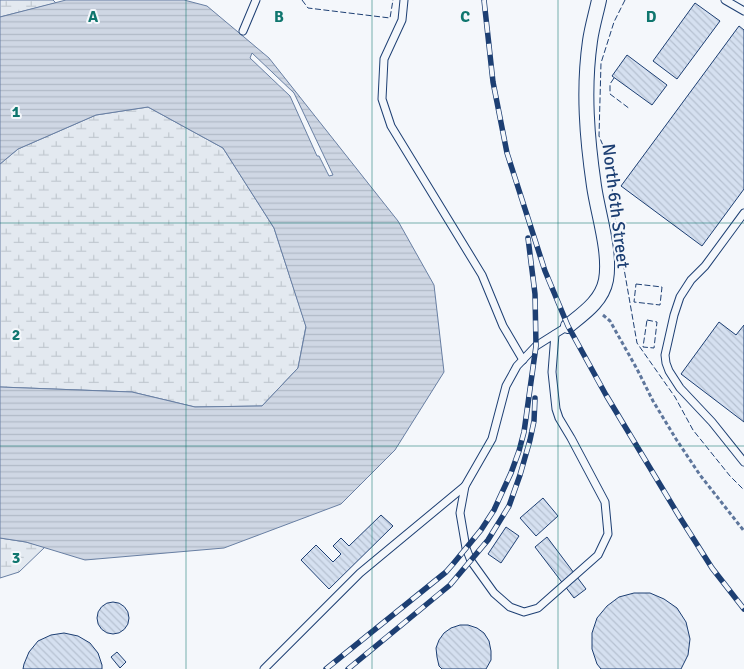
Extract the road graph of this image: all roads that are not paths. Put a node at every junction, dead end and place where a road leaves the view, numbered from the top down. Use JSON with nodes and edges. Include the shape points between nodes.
{"nodes":[{"id":1,"x":256,"y":0,"type":"edge"},
{"id":2,"x":404,"y":0,"type":"edge"},
{"id":3,"x":599,"y":0,"type":"edge"},
{"id":4,"x":725,"y":0,"type":"edge"},
{"id":5,"x":744,"y":11,"type":"edge"},
{"id":6,"x":243,"y":31,"type":"dead end"},
{"id":7,"x":744,"y":213,"type":"edge"},
{"id":8,"x":568,"y":326,"type":"joint"},
{"id":9,"x":555,"y":334,"type":"junction"},
{"id":10,"x":523,"y":360,"type":"junction"},
{"id":11,"x":744,"y":462,"type":"edge"},
{"id":12,"x":465,"y":486,"type":"junction"},
{"id":13,"x":264,"y":669,"type":"edge"}],
"edges":[{"from":1,"to":6,"type":"lane"},
{"from":2,"to":10,"type":"lane","via":[[402,20],[384,59],[382,99],[390,126],[482,275],[503,326]]},
{"from":3,"to":8,"type":"street","name":"North 6th Street","via":[[590,41],[586,108],[594,187],[608,263],[598,300]]},
{"from":4,"to":5,"type":"lane"},
{"from":7,"to":11,"type":"lane","via":[[680,297],[665,354],[669,371],[680,388]]},
{"from":8,"to":9,"type":"lane","name":"North 6th Street"},
{"from":9,"to":10,"type":"lane","name":"North 6th Street","via":[[536,346]]},
{"from":9,"to":12,"type":"lane","via":[[552,372],[556,409],[605,502],[608,534],[598,555],[538,608],[524,612],[510,607],[478,572],[466,548],[460,513]]},
{"from":10,"to":12,"type":"lane","name":"North 6th Street","via":[[506,386],[492,439]]},
{"from":12,"to":13,"type":"lane","via":[[360,573]]}]}
